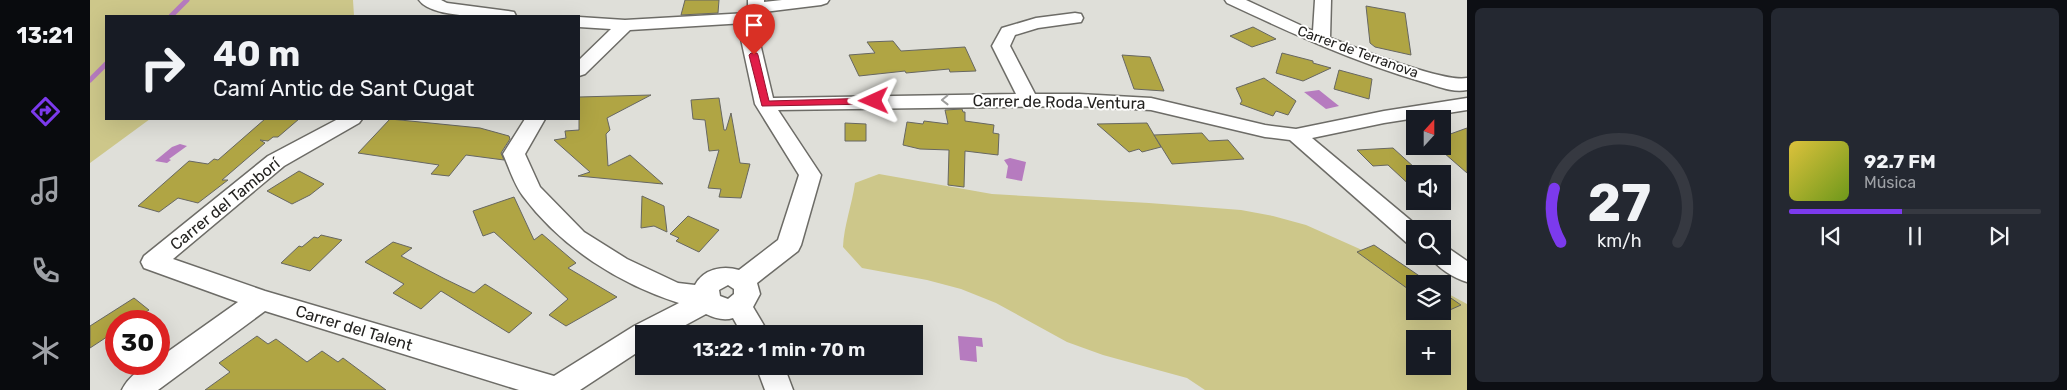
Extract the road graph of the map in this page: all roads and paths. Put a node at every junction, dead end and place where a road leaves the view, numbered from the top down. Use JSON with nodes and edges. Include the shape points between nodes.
{"nodes":[{"id":1,"x":427,"y":0,"type":"edge"},
{"id":2,"x":821,"y":0,"type":"edge"},
{"id":3,"x":1233,"y":0,"type":"edge"},
{"id":4,"x":1323,"y":0,"type":"edge"},
{"id":5,"x":756,"y":9,"type":"edge"},
{"id":6,"x":494,"y":15,"type":"edge"},
{"id":7,"x":1075,"y":18,"type":"dead end"},
{"id":8,"x":580,"y":22,"type":"edge"},
{"id":9,"x":625,"y":25,"type":"junction"},
{"id":10,"x":1321,"y":41,"type":"junction"},
{"id":11,"x":580,"y":69,"type":"edge"},
{"id":12,"x":1464,"y":88,"type":"edge"},
{"id":13,"x":1028,"y":100,"type":"junction"},
{"id":14,"x":765,"y":104,"type":"junction"},
{"id":15,"x":1467,"y":104,"type":"edge"},
{"id":16,"x":350,"y":120,"type":"edge"},
{"id":17,"x":534,"y":120,"type":"edge"},
{"id":18,"x":1296,"y":135,"type":"junction"},
{"id":19,"x":1406,"y":230,"type":"edge"},
{"id":20,"x":153,"y":262,"type":"joint"},
{"id":21,"x":1451,"y":262,"type":"edge"},
{"id":22,"x":1467,"y":272,"type":"edge"},
{"id":23,"x":740,"y":293,"type":"junction"},
{"id":24,"x":706,"y":298,"type":"junction"},
{"id":25,"x":261,"y":300,"type":"junction"},
{"id":26,"x":660,"y":325,"type":"edge"},
{"id":27,"x":752,"y":325,"type":"edge"},
{"id":28,"x":635,"y":340,"type":"edge"},
{"id":29,"x":773,"y":375,"type":"edge"},
{"id":30,"x":136,"y":390,"type":"edge"},
{"id":31,"x":556,"y":390,"type":"edge"},
{"id":32,"x":779,"y":390,"type":"edge"}],
"edges":[{"from":1,"to":6,"type":"street","via":[[443,8]]},
{"from":2,"to":5,"type":"street"},
{"from":3,"to":10,"type":"street","name":"Carrer de Terranova"},
{"from":4,"to":10,"type":"street"},
{"from":5,"to":9,"type":"street"},
{"from":5,"to":14,"type":"street","via":[[750,39]]},
{"from":7,"to":13,"type":"street","via":[[1008,32],[1001,46]]},
{"from":8,"to":9,"type":"street"},
{"from":9,"to":11,"type":"street"},
{"from":10,"to":12,"type":"street","name":"Carrer de Terranova"},
{"from":13,"to":14,"type":"street","name":"Carrer de Roda Ventura","one_way":true},
{"from":13,"to":18,"type":"street","name":"Carrer de Roda Ventura","via":[[1151,104],[1265,131]]},
{"from":14,"to":23,"type":"street","via":[[810,175],[789,245]]},
{"from":15,"to":18,"type":"street","name":"Carrer de Roda Ventura"},
{"from":16,"to":20,"type":"street","name":"Carrer del Tamborí","via":[[276,161]]},
{"from":17,"to":24,"type":"street","via":[[514,154],[531,191],[576,238],[618,265],[669,290]]},
{"from":18,"to":19,"type":"street"},
{"from":20,"to":25,"type":"street","name":"Carrer del Talent"},
{"from":21,"to":22,"type":"street"},
{"from":23,"to":24,"type":"street","via":[[731,308],[719,308]]},
{"from":23,"to":27,"type":"street"},
{"from":24,"to":26,"type":"street"},
{"from":25,"to":30,"type":"street"},
{"from":25,"to":31,"type":"street","name":"Carrer del Talent"},
{"from":28,"to":31,"type":"street"},
{"from":29,"to":32,"type":"street"}]}
